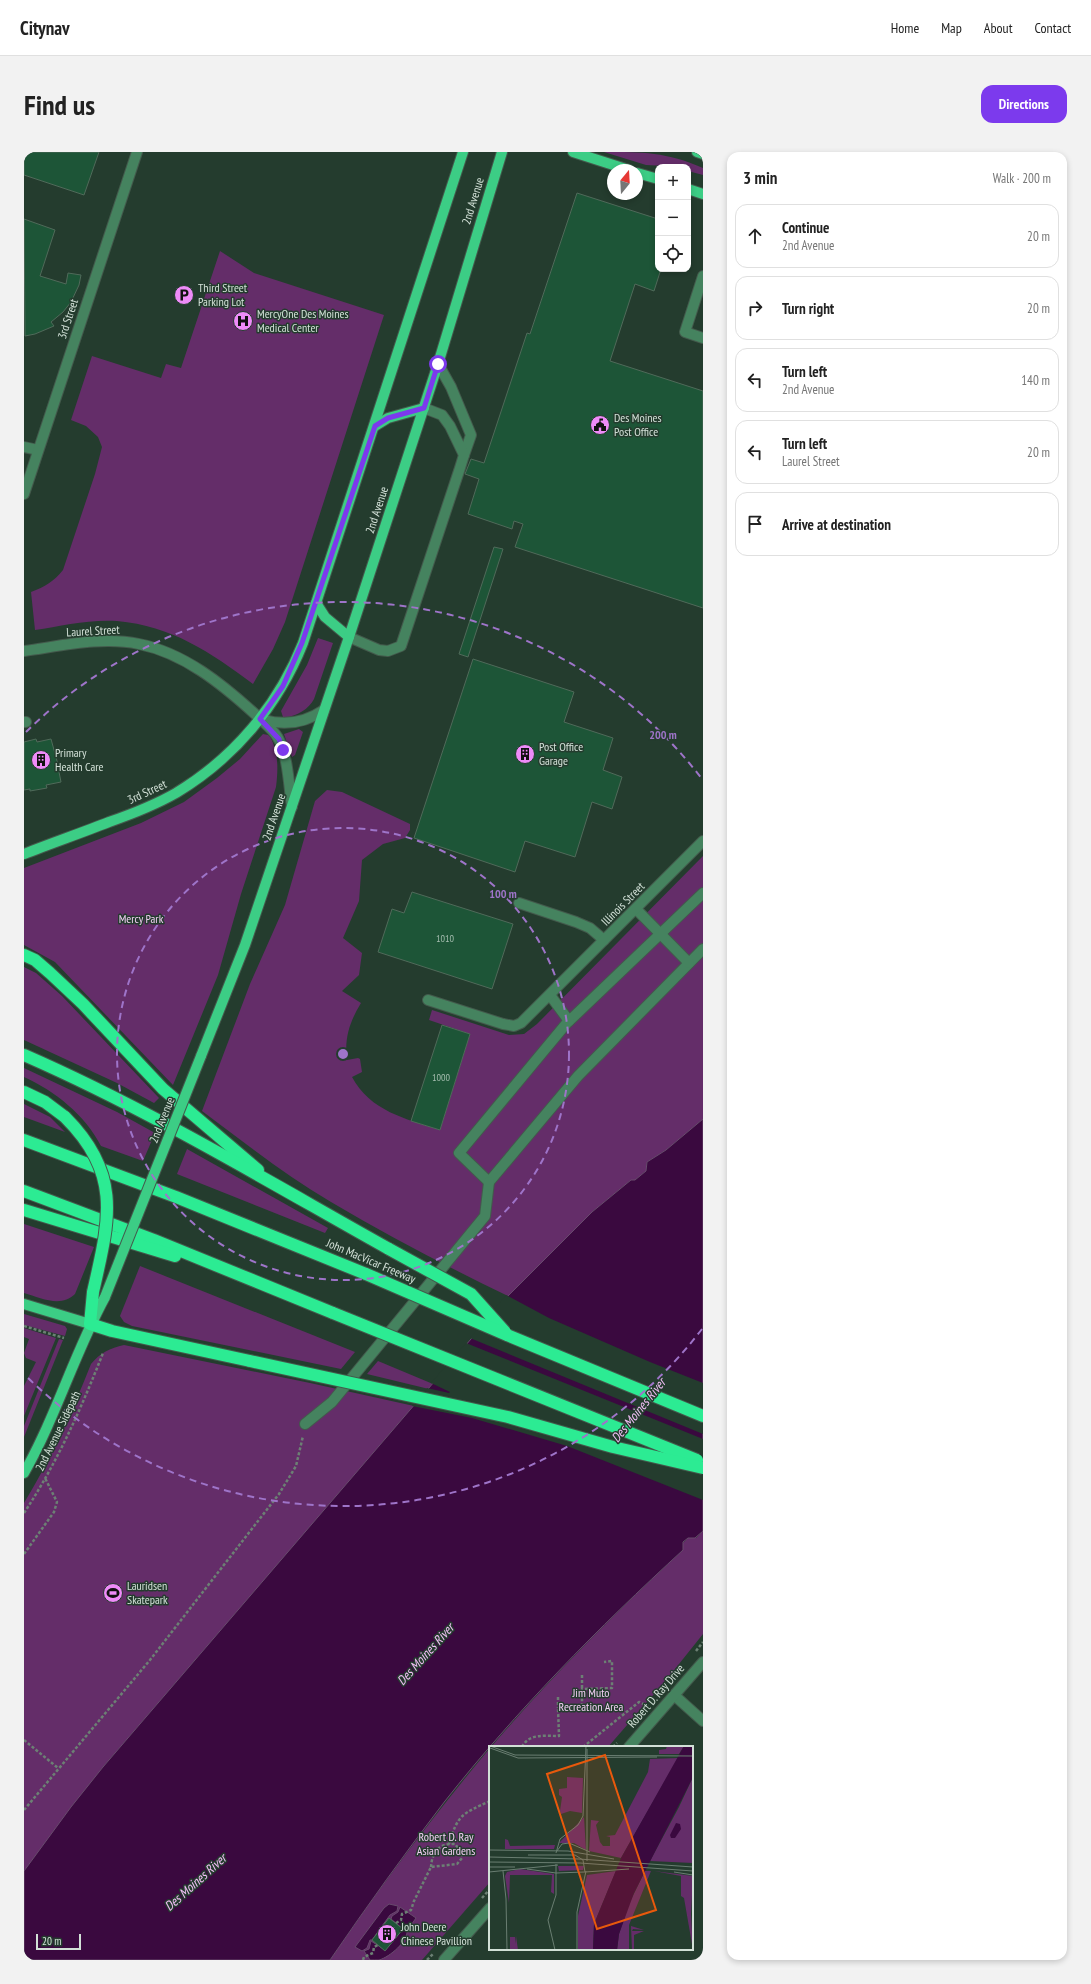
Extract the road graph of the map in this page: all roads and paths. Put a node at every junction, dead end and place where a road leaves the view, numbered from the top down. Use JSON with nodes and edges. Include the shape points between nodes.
{"nodes":[{"id":1,"x":137,"y":152,"type":"edge"},
{"id":2,"x":463,"y":152,"type":"edge"},
{"id":3,"x":502,"y":152,"type":"edge"},
{"id":4,"x":573,"y":152,"type":"edge"},
{"id":5,"x":697,"y":152,"type":"edge"},
{"id":6,"x":703,"y":154,"type":"edge"},
{"id":7,"x":610,"y":164,"type":"edge"},
{"id":8,"x":643,"y":175,"type":"edge"},
{"id":9,"x":655,"y":178,"type":"edge"},
{"id":10,"x":691,"y":190,"type":"edge"},
{"id":11,"x":703,"y":194,"type":"edge"},
{"id":12,"x":703,"y":276,"type":"edge"},
{"id":13,"x":703,"y":338,"type":"edge"},
{"id":14,"x":438,"y":364,"type":"junction"},
{"id":15,"x":424,"y":408,"type":"junction"},
{"id":16,"x":375,"y":426,"type":"junction"},
{"id":17,"x":24,"y":447,"type":"edge"},
{"id":18,"x":38,"y":450,"type":"junction"},
{"id":19,"x":464,"y":455,"type":"junction"},
{"id":20,"x":24,"y":494,"type":"edge"},
{"id":21,"x":316,"y":603,"type":"junction"},
{"id":22,"x":349,"y":637,"type":"junction"},
{"id":23,"x":24,"y":651,"type":"edge"},
{"id":24,"x":324,"y":710,"type":"junction"},
{"id":25,"x":260,"y":719,"type":"junction"},
{"id":26,"x":292,"y":807,"type":"junction"},
{"id":27,"x":703,"y":841,"type":"edge"},
{"id":28,"x":24,"y":854,"type":"edge"},
{"id":29,"x":703,"y":893,"type":"edge"},
{"id":30,"x":519,"y":903,"type":"dead end"},
{"id":31,"x":636,"y":909,"type":"junction"},
{"id":32,"x":661,"y":933,"type":"junction"},
{"id":33,"x":604,"y":940,"type":"junction"},
{"id":34,"x":703,"y":949,"type":"edge"},
{"id":35,"x":24,"y":955,"type":"edge"},
{"id":36,"x":689,"y":963,"type":"junction"},
{"id":37,"x":550,"y":995,"type":"junction"},
{"id":38,"x":428,"y":1000,"type":"dead end"},
{"id":39,"x":569,"y":1021,"type":"junction"},
{"id":40,"x":24,"y":1055,"type":"edge"},
{"id":41,"x":24,"y":1092,"type":"edge"},
{"id":42,"x":24,"y":1140,"type":"edge"},
{"id":43,"x":489,"y":1182,"type":"junction"},
{"id":44,"x":278,"y":1187,"type":"junction"},
{"id":45,"x":24,"y":1191,"type":"edge"},
{"id":46,"x":24,"y":1210,"type":"edge"},
{"id":47,"x":250,"y":1279,"type":"junction"},
{"id":48,"x":24,"y":1304,"type":"edge"},
{"id":49,"x":90,"y":1324,"type":"junction"},
{"id":50,"x":24,"y":1326,"type":"edge"},
{"id":51,"x":507,"y":1335,"type":"junction"},
{"id":52,"x":64,"y":1338,"type":"dead end"},
{"id":53,"x":103,"y":1353,"type":"dead end"},
{"id":54,"x":703,"y":1416,"type":"edge"},
{"id":55,"x":305,"y":1424,"type":"joint"},
{"id":56,"x":703,"y":1463,"type":"edge"},
{"id":57,"x":703,"y":1468,"type":"edge"},
{"id":58,"x":24,"y":1473,"type":"edge"},
{"id":59,"x":45,"y":1478,"type":"junction"},
{"id":60,"x":24,"y":1513,"type":"edge"},
{"id":61,"x":24,"y":1554,"type":"edge"},
{"id":62,"x":604,"y":1662,"type":"dead end"},
{"id":63,"x":703,"y":1662,"type":"edge"},
{"id":64,"x":582,"y":1675,"type":"dead end"},
{"id":65,"x":582,"y":1689,"type":"junction"},
{"id":66,"x":674,"y":1695,"type":"junction"},
{"id":67,"x":558,"y":1697,"type":"dead end"},
{"id":68,"x":648,"y":1706,"type":"dead end"},
{"id":69,"x":558,"y":1708,"type":"junction"},
{"id":70,"x":703,"y":1721,"type":"edge"},
{"id":71,"x":24,"y":1740,"type":"edge"},
{"id":72,"x":523,"y":1746,"type":"edge"},
{"id":73,"x":584,"y":1746,"type":"edge"},
{"id":74,"x":630,"y":1746,"type":"edge"},
{"id":75,"x":58,"y":1768,"type":"junction"},
{"id":76,"x":489,"y":1801,"type":"edge"},
{"id":77,"x":24,"y":1810,"type":"edge"},
{"id":78,"x":449,"y":1844,"type":"junction"},
{"id":79,"x":432,"y":1867,"type":"junction"},
{"id":80,"x":489,"y":1909,"type":"edge"},
{"id":81,"x":396,"y":1923,"type":"dead end"},
{"id":82,"x":378,"y":1945,"type":"dead end"},
{"id":83,"x":363,"y":1960,"type":"edge"},
{"id":84,"x":444,"y":1960,"type":"edge"}],
"edges":[{"from":1,"to":18,"type":"street","name":"3rd Street"},
{"from":2,"to":16,"type":"main road","name":"2nd Avenue"},
{"from":3,"to":14,"type":"main road","name":"2nd Avenue"},
{"from":4,"to":7,"type":"main road"},
{"from":5,"to":6,"type":"main road"},
{"from":8,"to":9,"type":"main road"},
{"from":10,"to":11,"type":"main road"},
{"from":12,"to":13,"type":"street","via":[[685,332]]},
{"from":14,"to":15,"type":"main road","name":"2nd Avenue"},
{"from":14,"to":19,"type":"street","via":[[451,386],[471,435]]},
{"from":15,"to":16,"type":"main road","via":[[388,418]]},
{"from":15,"to":19,"type":"street","via":[[442,415]]},
{"from":15,"to":22,"type":"main road","name":"2nd Avenue"},
{"from":16,"to":21,"type":"main road","name":"2nd Avenue"},
{"from":17,"to":18,"type":"street"},
{"from":18,"to":20,"type":"street","name":"3rd Street"},
{"from":19,"to":22,"type":"street","via":[[401,646],[388,651],[379,650]]},
{"from":21,"to":22,"type":"main road","via":[[325,617]]},
{"from":21,"to":25,"type":"main road","name":"2nd Avenue","via":[[295,663],[283,686]]},
{"from":22,"to":24,"type":"main road","name":"2nd Avenue"},
{"from":23,"to":25,"type":"street","name":"Laurel Street","via":[[114,641],[162,650],[190,663],[244,703]]},
{"from":24,"to":25,"type":"street","via":[[302,722],[288,724],[275,724]]},
{"from":24,"to":26,"type":"main road","name":"2nd Avenue"},
{"from":25,"to":26,"type":"street","name":"Laurel Street","via":[[279,739],[286,762]]},
{"from":25,"to":28,"type":"main road","name":"3rd Street","via":[[239,744],[212,768],[175,793],[138,811]]},
{"from":26,"to":49,"type":"main road","name":"2nd Avenue","bridge":true,"via":[[245,945],[105,1297]]},
{"from":27,"to":31,"type":"street","name":"Illinois Street"},
{"from":29,"to":32,"type":"street"},
{"from":30,"to":33,"type":"street","via":[[590,928]]},
{"from":31,"to":32,"type":"street"},
{"from":31,"to":33,"type":"street","name":"Illinois Street"},
{"from":32,"to":36,"type":"street"},
{"from":32,"to":39,"type":"street"},
{"from":33,"to":37,"type":"street","name":"Illinois Street"},
{"from":34,"to":36,"type":"street"},
{"from":35,"to":44,"type":"highway","via":[[35,960],[83,1004],[163,1089]]},
{"from":36,"to":43,"type":"street","via":[[578,1076]]},
{"from":37,"to":38,"type":"street","name":"Illinois Street","via":[[528,1018],[514,1026]]},
{"from":37,"to":39,"type":"street"},
{"from":39,"to":43,"type":"street","via":[[459,1153]]},
{"from":40,"to":44,"type":"highway","via":[[96,1088]]},
{"from":41,"to":49,"type":"highway","bridge":true,"via":[[45,1102],[65,1117],[80,1133],[94,1154],[106,1188],[108,1216],[92,1292]]},
{"from":42,"to":51,"type":"highway","name":"John MacVicar Freeway","bridge":true,"via":[[168,1194],[366,1274]]},
{"from":43,"to":55,"type":"street","via":[[485,1216],[332,1402]]},
{"from":44,"to":51,"type":"highway","bridge":true,"via":[[471,1294]]},
{"from":45,"to":47,"type":"highway"},
{"from":46,"to":47,"type":"highway"},
{"from":47,"to":56,"type":"highway","bridge":true},
{"from":48,"to":49,"type":"main road"},
{"from":49,"to":57,"type":"highway","bridge":true,"via":[[112,1331],[508,1418]]},
{"from":49,"to":58,"type":"main road","name":"2nd Avenue","via":[[50,1423]]},
{"from":50,"to":52,"type":"path"},
{"from":51,"to":54,"type":"highway","name":"John MacVicar Freeway"},
{"from":53,"to":59,"type":"path","name":"2nd Avenue Sidepath","via":[[78,1416]]},
{"from":55,"to":75,"type":"path","via":[[298,1460],[279,1494],[150,1660]]},
{"from":59,"to":60,"type":"path","name":"2nd Avenue Sidepath"},
{"from":59,"to":61,"type":"path","via":[[57,1502],[54,1512]]},
{"from":62,"to":65,"type":"path","via":[[612,1661],[612,1688]]},
{"from":63,"to":66,"type":"street","name":"Robert D. Ray Drive"},
{"from":64,"to":65,"type":"path"},
{"from":65,"to":69,"type":"path","via":[[582,1708]]},
{"from":66,"to":70,"type":"street"},
{"from":66,"to":74,"type":"street","name":"Robert D. Ray Drive"},
{"from":67,"to":69,"type":"path"},
{"from":68,"to":73,"type":"path","via":[[639,1702]]},
{"from":69,"to":72,"type":"path","via":[[559,1736],[528,1738]]},
{"from":71,"to":75,"type":"path"},
{"from":75,"to":77,"type":"path"},
{"from":76,"to":78,"type":"path","via":[[466,1812],[460,1818],[453,1829]]},
{"from":78,"to":79,"type":"path","via":[[434,1852]]},
{"from":78,"to":79,"type":"path","via":[[455,1844],[462,1853],[460,1862],[452,1866]]},
{"from":79,"to":81,"type":"path","via":[[411,1910],[402,1914],[401,1920]]},
{"from":80,"to":84,"type":"street"},
{"from":82,"to":83,"type":"path"}]}
